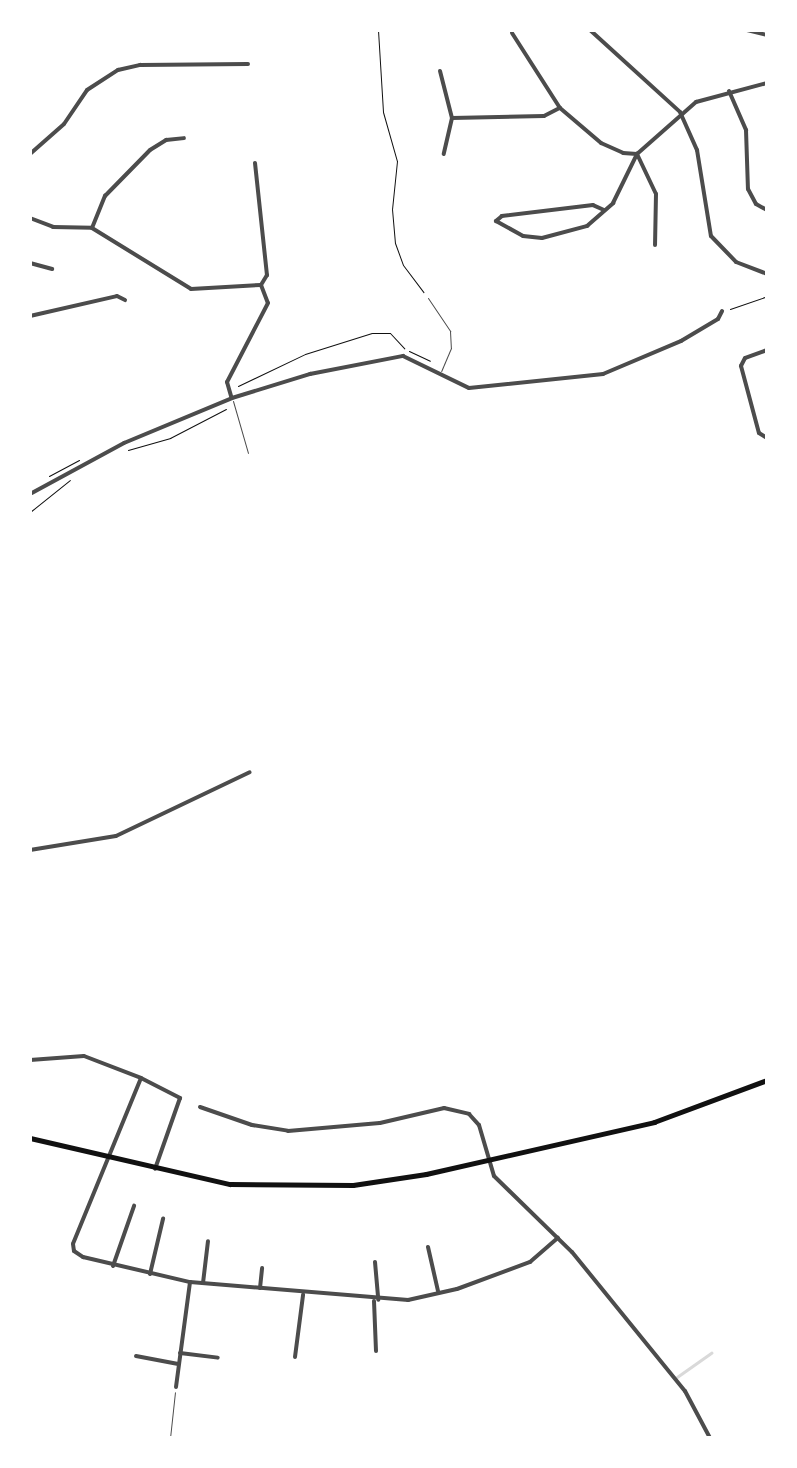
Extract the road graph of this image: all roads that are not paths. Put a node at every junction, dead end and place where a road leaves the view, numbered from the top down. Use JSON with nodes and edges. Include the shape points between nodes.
{"nodes":[{"id":1,"x":590,"y":30,"type":"edge"},
{"id":2,"x":748,"y":30,"type":"edge"},
{"id":3,"x":512,"y":33,"type":"dead end"},
{"id":4,"x":767,"y":35,"type":"edge"},
{"id":5,"x":248,"y":64,"type":"dead end"},
{"id":6,"x":440,"y":71,"type":"dead end"},
{"id":7,"x":767,"y":83,"type":"edge"},
{"id":8,"x":729,"y":91,"type":"junction"},
{"id":9,"x":560,"y":108,"type":"junction"},
{"id":10,"x":680,"y":112,"type":"junction"},
{"id":11,"x":452,"y":118,"type":"junction"},
{"id":12,"x":184,"y":138,"type":"dead end"},
{"id":13,"x":30,"y":154,"type":"edge"},
{"id":14,"x":444,"y":154,"type":"dead end"},
{"id":15,"x":637,"y":154,"type":"junction"},
{"id":16,"x":255,"y":164,"type":"dead end"},
{"id":17,"x":604,"y":210,"type":"junction"},
{"id":18,"x":767,"y":210,"type":"edge"},
{"id":19,"x":30,"y":218,"type":"edge"},
{"id":20,"x":92,"y":228,"type":"junction"},
{"id":21,"x":655,"y":245,"type":"dead end"},
{"id":22,"x":30,"y":263,"type":"edge"},
{"id":23,"x":52,"y":270,"type":"dead end"},
{"id":24,"x":767,"y":274,"type":"edge"},
{"id":25,"x":260,"y":286,"type":"junction"},
{"id":26,"x":428,"y":298,"type":"road end"},
{"id":27,"x":125,"y":300,"type":"dead end"},
{"id":28,"x":722,"y":311,"type":"road end"},
{"id":29,"x":30,"y":316,"type":"edge"},
{"id":30,"x":767,"y":350,"type":"edge"},
{"id":31,"x":440,"y":374,"type":"junction"},
{"id":32,"x":232,"y":398,"type":"junction"},
{"id":33,"x":767,"y":438,"type":"edge"},
{"id":34,"x":248,"y":453,"type":"dead end"},
{"id":35,"x":30,"y":494,"type":"edge"},
{"id":36,"x":250,"y":772,"type":"dead end"},
{"id":37,"x":30,"y":850,"type":"edge"},
{"id":38,"x":30,"y":1060,"type":"edge"},
{"id":39,"x":141,"y":1078,"type":"junction"},
{"id":40,"x":767,"y":1080,"type":"edge"},
{"id":41,"x":200,"y":1107,"type":"dead end"},
{"id":42,"x":30,"y":1138,"type":"edge"},
{"id":43,"x":109,"y":1157,"type":"junction"},
{"id":44,"x":488,"y":1160,"type":"junction"},
{"id":45,"x":155,"y":1169,"type":"junction"},
{"id":46,"x":134,"y":1206,"type":"dead end"},
{"id":47,"x":163,"y":1218,"type":"dead end"},
{"id":48,"x":558,"y":1238,"type":"junction"},
{"id":49,"x":208,"y":1240,"type":"dead end"},
{"id":50,"x":428,"y":1247,"type":"dead end"},
{"id":51,"x":375,"y":1262,"type":"dead end"},
{"id":52,"x":113,"y":1266,"type":"junction"},
{"id":53,"x":262,"y":1268,"type":"dead end"},
{"id":54,"x":150,"y":1274,"type":"junction"},
{"id":55,"x":190,"y":1282,"type":"junction"},
{"id":56,"x":203,"y":1284,"type":"junction"},
{"id":57,"x":260,"y":1290,"type":"junction"},
{"id":58,"x":438,"y":1293,"type":"junction"},
{"id":59,"x":302,"y":1295,"type":"junction"},
{"id":60,"x":376,"y":1300,"type":"junction"},
{"id":61,"x":376,"y":1351,"type":"dead end"},
{"id":62,"x":180,"y":1353,"type":"junction"},
{"id":63,"x":136,"y":1356,"type":"dead end"},
{"id":64,"x":295,"y":1357,"type":"dead end"},
{"id":65,"x":218,"y":1358,"type":"dead end"},
{"id":66,"x":178,"y":1364,"type":"junction"},
{"id":67,"x":176,"y":1387,"type":"joint"},
{"id":68,"x":170,"y":1438,"type":"edge"},
{"id":69,"x":710,"y":1438,"type":"edge"}],
"edges":[{"from":1,"to":10,"type":"street"},
{"from":2,"to":4,"type":"street"},
{"from":3,"to":9,"type":"street"},
{"from":5,"to":13,"type":"street","via":[[118,70],[87,90],[64,124]]},
{"from":6,"to":11,"type":"street"},
{"from":7,"to":8,"type":"street"},
{"from":8,"to":10,"type":"street"},
{"from":8,"to":18,"type":"street","via":[[746,130],[748,189]]},
{"from":9,"to":11,"type":"street","via":[[544,116]]},
{"from":9,"to":15,"type":"street","via":[[611,149]]},
{"from":10,"to":15,"type":"street"},
{"from":10,"to":24,"type":"street","via":[[697,150],[711,236],[736,262]]},
{"from":11,"to":14,"type":"street"},
{"from":12,"to":20,"type":"street","via":[[150,150],[106,196]]},
{"from":15,"to":17,"type":"street"},
{"from":15,"to":21,"type":"street","via":[[656,194]]},
{"from":16,"to":25,"type":"street","via":[[267,275]]},
{"from":17,"to":17,"type":"street","via":[[587,226],[544,238],[523,236],[496,221],[593,205]]},
{"from":19,"to":20,"type":"street","via":[[53,227]]},
{"from":20,"to":25,"type":"street","via":[[192,289]]},
{"from":22,"to":23,"type":"street"},
{"from":25,"to":32,"type":"street","via":[[268,303],[227,382]]},
{"from":26,"to":31,"type":"lane","via":[[450,331]]},
{"from":27,"to":29,"type":"street","via":[[117,296]]},
{"from":28,"to":31,"type":"street","via":[[681,340],[603,374],[476,389]]},
{"from":30,"to":33,"type":"street","via":[[741,366],[758,433]]},
{"from":31,"to":32,"type":"street","via":[[409,356],[385,357]]},
{"from":32,"to":34,"type":"lane"},
{"from":32,"to":35,"type":"street"},
{"from":36,"to":37,"type":"street","via":[[116,836]]},
{"from":38,"to":39,"type":"street","via":[[76,1055]]},
{"from":39,"to":43,"type":"street"},
{"from":39,"to":45,"type":"street","via":[[180,1098]]},
{"from":40,"to":44,"type":"main road","via":[[654,1122]]},
{"from":41,"to":44,"type":"street","via":[[288,1130],[380,1123],[454,1108],[478,1126]]},
{"from":42,"to":43,"type":"main road"},
{"from":43,"to":45,"type":"main road"},
{"from":43,"to":52,"type":"street","via":[[73,1247]]},
{"from":44,"to":45,"type":"main road","via":[[381,1182],[288,1188]]},
{"from":44,"to":48,"type":"street","via":[[494,1176]]},
{"from":46,"to":52,"type":"street"},
{"from":47,"to":54,"type":"street"},
{"from":48,"to":58,"type":"street","via":[[536,1259]]},
{"from":48,"to":69,"type":"street","via":[[685,1391]]},
{"from":49,"to":56,"type":"street"},
{"from":50,"to":58,"type":"street"},
{"from":51,"to":60,"type":"street"},
{"from":52,"to":54,"type":"street"},
{"from":53,"to":57,"type":"street"},
{"from":54,"to":55,"type":"street"},
{"from":55,"to":56,"type":"street"},
{"from":55,"to":62,"type":"street"},
{"from":56,"to":57,"type":"street"},
{"from":57,"to":59,"type":"street"},
{"from":58,"to":60,"type":"street"},
{"from":59,"to":60,"type":"street"},
{"from":59,"to":64,"type":"street"},
{"from":60,"to":61,"type":"street"},
{"from":62,"to":65,"type":"street"},
{"from":62,"to":66,"type":"street"},
{"from":63,"to":66,"type":"street"},
{"from":66,"to":67,"type":"street"},
{"from":67,"to":68,"type":"lane"}]}
